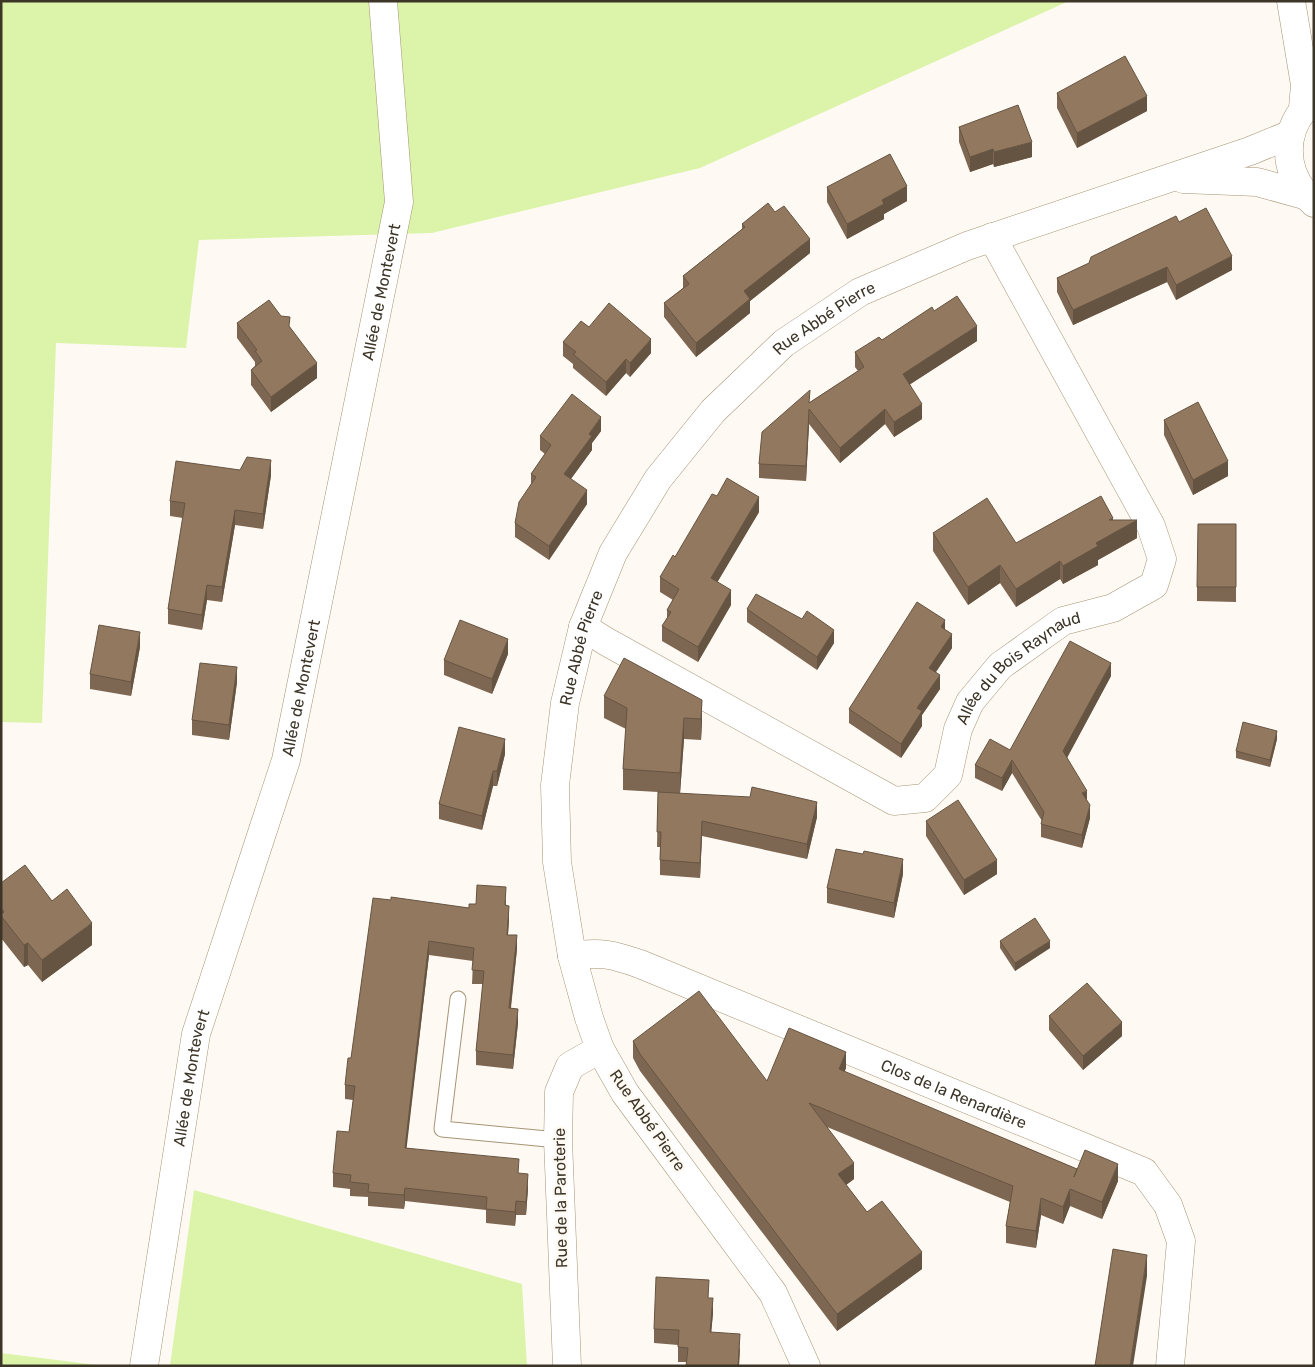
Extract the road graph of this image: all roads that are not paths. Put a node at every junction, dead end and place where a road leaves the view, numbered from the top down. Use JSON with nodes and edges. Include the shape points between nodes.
{"nodes":[{"id":1,"x":383,"y":1,"type":"edge"},
{"id":2,"x":1291,"y":1,"type":"edge"},
{"id":3,"x":1314,"y":31,"type":"edge"},
{"id":4,"x":1308,"y":104,"type":"edge"},
{"id":5,"x":1290,"y":135,"type":"junction"},
{"id":6,"x":1164,"y":178,"type":"junction"},
{"id":7,"x":1309,"y":199,"type":"edge"},
{"id":8,"x":992,"y":237,"type":"junction"},
{"id":9,"x":583,"y":627,"type":"junction"},
{"id":10,"x":572,"y":956,"type":"junction"},
{"id":11,"x":458,"y":999,"type":"dead end"},
{"id":12,"x":600,"y":1049,"type":"junction"},
{"id":13,"x":558,"y":1140,"type":"junction"},
{"id":14,"x":144,"y":1366,"type":"edge"},
{"id":15,"x":566,"y":1366,"type":"edge"},
{"id":16,"x":806,"y":1366,"type":"edge"},
{"id":17,"x":1170,"y":1366,"type":"edge"}],
"edges":[{"from":1,"to":14,"type":"street","name":"Allée de Montevert","via":[[399,202],[286,760],[196,1034]]},
{"from":2,"to":3,"type":"street"},
{"from":2,"to":4,"type":"street"},
{"from":4,"to":5,"type":"street","via":[[1295,121]]},
{"from":5,"to":6,"type":"street","name":"Rue Abbé Pierre"},
{"from":5,"to":7,"type":"street","via":[[1288,157],[1293,177]]},
{"from":6,"to":7,"type":"street","name":"Rue Abbé Pierre","via":[[1256,182]]},
{"from":6,"to":8,"type":"street","name":"Rue Abbé Pierre"},
{"from":8,"to":9,"type":"street","name":"Rue Abbé Pierre","via":[[860,292],[784,343],[713,411],[658,479],[613,553]]},
{"from":8,"to":9,"type":"street","name":"Allée du Bois Raynaud","via":[[1151,526],[1162,559],[1154,585],[1113,608],[1064,621],[1000,666],[970,702],[958,729],[948,774],[925,798],[894,801]]},
{"from":9,"to":10,"type":"street","name":"Rue Abbé Pierre","via":[[565,703],[555,785],[557,862]]},
{"from":10,"to":12,"type":"street","name":"Rue Abbé Pierre"},
{"from":10,"to":17,"type":"street","name":"Clos de la Renardière","via":[[608,953],[640,964],[1144,1172],[1168,1205],[1181,1241]]},
{"from":11,"to":13,"type":"lane","via":[[442,1129]]},
{"from":12,"to":13,"type":"street","name":"Rue de la Paroterie","via":[[570,1066],[559,1092]]},
{"from":12,"to":16,"type":"street","name":"Rue Abbé Pierre","via":[[625,1092],[774,1293]]},
{"from":13,"to":15,"type":"street","name":"Rue de la Paroterie"}]}
